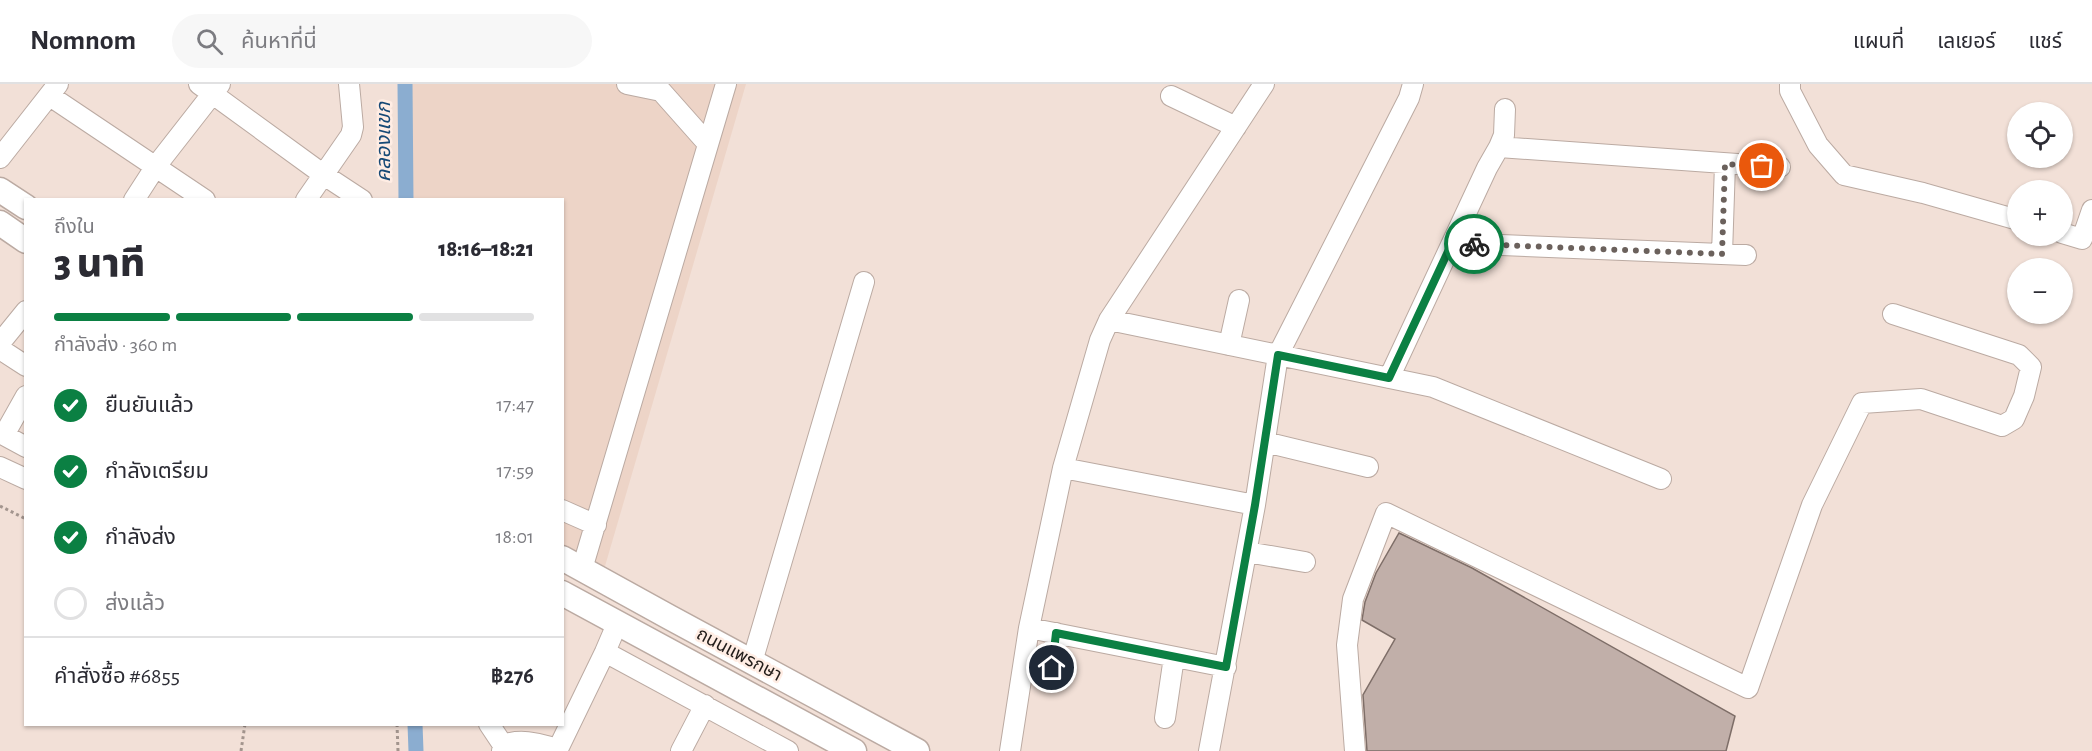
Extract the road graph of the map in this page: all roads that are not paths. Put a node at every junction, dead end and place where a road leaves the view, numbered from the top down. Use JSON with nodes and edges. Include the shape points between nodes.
{"nodes":[{"id":1,"x":349,"y":84,"type":"edge"},
{"id":2,"x":627,"y":84,"type":"edge"},
{"id":3,"x":726,"y":84,"type":"edge"},
{"id":4,"x":1264,"y":84,"type":"edge"},
{"id":5,"x":1413,"y":84,"type":"edge"},
{"id":6,"x":1791,"y":84,"type":"edge"},
{"id":7,"x":211,"y":87,"type":"edge"},
{"id":8,"x":662,"y":88,"type":"edge"},
{"id":9,"x":54,"y":90,"type":"edge"},
{"id":10,"x":1171,"y":96,"type":"dead end"},
{"id":11,"x":1505,"y":109,"type":"dead end"},
{"id":12,"x":1236,"y":127,"type":"junction"},
{"id":13,"x":708,"y":144,"type":"junction"},
{"id":14,"x":1499,"y":147,"type":"junction"},
{"id":15,"x":0,"y":158,"type":"edge"},
{"id":16,"x":1725,"y":164,"type":"junction"},
{"id":17,"x":156,"y":166,"type":"junction"},
{"id":18,"x":1780,"y":167,"type":"dead end"},
{"id":19,"x":324,"y":175,"type":"junction"},
{"id":20,"x":0,"y":190,"type":"edge"},
{"id":21,"x":135,"y":198,"type":"edge"},
{"id":22,"x":202,"y":198,"type":"edge"},
{"id":23,"x":307,"y":198,"type":"edge"},
{"id":24,"x":359,"y":198,"type":"edge"},
{"id":25,"x":24,"y":206,"type":"edge"},
{"id":26,"x":2092,"y":210,"type":"edge"},
{"id":27,"x":2007,"y":217,"type":"edge"},
{"id":28,"x":0,"y":223,"type":"edge"},
{"id":29,"x":2073,"y":236,"type":"edge"},
{"id":30,"x":24,"y":240,"type":"edge"},
{"id":31,"x":1452,"y":243,"type":"junction"},
{"id":32,"x":1722,"y":254,"type":"junction"},
{"id":33,"x":1746,"y":255,"type":"dead end"},
{"id":34,"x":864,"y":282,"type":"dead end"},
{"id":35,"x":1239,"y":300,"type":"dead end"},
{"id":36,"x":1893,"y":314,"type":"dead end"},
{"id":37,"x":1109,"y":320,"type":"junction"},
{"id":38,"x":22,"y":321,"type":"edge"},
{"id":39,"x":0,"y":343,"type":"edge"},
{"id":40,"x":1229,"y":345,"type":"junction"},
{"id":41,"x":0,"y":349,"type":"edge"},
{"id":42,"x":1278,"y":355,"type":"junction"},
{"id":43,"x":24,"y":365,"type":"edge"},
{"id":44,"x":1389,"y":378,"type":"junction"},
{"id":45,"x":24,"y":399,"type":"edge"},
{"id":46,"x":2,"y":434,"type":"edge"},
{"id":47,"x":1265,"y":442,"type":"junction"},
{"id":48,"x":24,"y":446,"type":"edge"},
{"id":49,"x":0,"y":467,"type":"edge"},
{"id":50,"x":1368,"y":467,"type":"dead end"},
{"id":51,"x":1063,"y":468,"type":"junction"},
{"id":52,"x":24,"y":476,"type":"edge"},
{"id":53,"x":1661,"y":479,"type":"dead end"},
{"id":54,"x":1255,"y":505,"type":"junction"},
{"id":55,"x":564,"y":511,"type":"edge"},
{"id":56,"x":596,"y":525,"type":"junction"},
{"id":57,"x":1247,"y":552,"type":"junction"},
{"id":58,"x":1305,"y":562,"type":"dead end"},
{"id":59,"x":572,"y":563,"type":"edge"},
{"id":60,"x":564,"y":594,"type":"edge"},
{"id":61,"x":617,"y":624,"type":"junction"},
{"id":62,"x":1029,"y":628,"type":"junction"},
{"id":63,"x":1056,"y":633,"type":"junction"},
{"id":64,"x":605,"y":652,"type":"junction"},
{"id":65,"x":1174,"y":657,"type":"junction"},
{"id":66,"x":752,"y":662,"type":"junction"},
{"id":67,"x":1226,"y":667,"type":"junction"},
{"id":68,"x":1052,"y":668,"type":"dead end"},
{"id":69,"x":705,"y":705,"type":"junction"},
{"id":70,"x":1165,"y":718,"type":"dead end"},
{"id":71,"x":490,"y":726,"type":"edge"},
{"id":72,"x":503,"y":748,"type":"edge"},
{"id":73,"x":778,"y":749,"type":"edge"},
{"id":74,"x":557,"y":750,"type":"edge"},
{"id":75,"x":681,"y":751,"type":"edge"},
{"id":76,"x":854,"y":751,"type":"edge"},
{"id":77,"x":917,"y":751,"type":"edge"},
{"id":78,"x":1010,"y":751,"type":"edge"},
{"id":79,"x":1209,"y":751,"type":"edge"},
{"id":80,"x":1355,"y":751,"type":"edge"}],
"edges":[{"from":1,"to":19,"type":"street","via":[[351,135]]},
{"from":2,"to":8,"type":"street"},
{"from":3,"to":13,"type":"street"},
{"from":4,"to":12,"type":"street"},
{"from":5,"to":42,"type":"street"},
{"from":6,"to":27,"type":"street","via":[[1790,91],[1818,145],[1844,175],[1923,192]]},
{"from":7,"to":17,"type":"street"},
{"from":7,"to":19,"type":"street"},
{"from":8,"to":13,"type":"street"},
{"from":9,"to":15,"type":"street"},
{"from":9,"to":17,"type":"street"},
{"from":10,"to":12,"type":"street"},
{"from":11,"to":14,"type":"street","via":[[1504,135]]},
{"from":12,"to":37,"type":"street"},
{"from":13,"to":56,"type":"street"},
{"from":14,"to":16,"type":"street"},
{"from":14,"to":31,"type":"street"},
{"from":16,"to":18,"type":"street"},
{"from":16,"to":32,"type":"street"},
{"from":17,"to":21,"type":"street"},
{"from":17,"to":22,"type":"street"},
{"from":19,"to":23,"type":"street"},
{"from":19,"to":24,"type":"street"},
{"from":20,"to":25,"type":"main road"},
{"from":26,"to":29,"type":"street","via":[[2082,239]]},
{"from":28,"to":30,"type":"main road"},
{"from":31,"to":32,"type":"street"},
{"from":31,"to":44,"type":"street"},
{"from":32,"to":33,"type":"street"},
{"from":34,"to":66,"type":"street"},
{"from":35,"to":40,"type":"street"},
{"from":36,"to":80,"type":"street","via":[[2019,355],[2031,367],[2024,396],[2014,419],[2002,426],[1921,399],[1862,403],[1812,505],[1748,688],[1386,513],[1353,599],[1347,645]]},
{"from":37,"to":40,"type":"street"},
{"from":37,"to":51,"type":"street"},
{"from":38,"to":39,"type":"street"},
{"from":40,"to":42,"type":"street"},
{"from":41,"to":43,"type":"street"},
{"from":42,"to":44,"type":"street"},
{"from":42,"to":47,"type":"street"},
{"from":44,"to":53,"type":"street","via":[[1433,387]]},
{"from":45,"to":46,"type":"street"},
{"from":46,"to":48,"type":"street"},
{"from":47,"to":50,"type":"street"},
{"from":47,"to":54,"type":"street"},
{"from":49,"to":52,"type":"street"},
{"from":51,"to":54,"type":"street"},
{"from":51,"to":62,"type":"street"},
{"from":54,"to":57,"type":"street"},
{"from":55,"to":56,"type":"street"},
{"from":56,"to":59,"type":"street"},
{"from":57,"to":58,"type":"street"},
{"from":57,"to":67,"type":"street"},
{"from":59,"to":66,"type":"main road","name":"ถนนแพรกษา"},
{"from":60,"to":61,"type":"main road","name":"ถนนแพรกษา"},
{"from":61,"to":64,"type":"street"},
{"from":61,"to":76,"type":"main road","name":"ถนนแพรกษา"},
{"from":62,"to":63,"type":"street"},
{"from":62,"to":78,"type":"street"},
{"from":63,"to":65,"type":"street"},
{"from":63,"to":68,"type":"street"},
{"from":64,"to":69,"type":"street"},
{"from":64,"to":74,"type":"street"},
{"from":65,"to":67,"type":"street"},
{"from":65,"to":70,"type":"street"},
{"from":66,"to":77,"type":"main road","name":"ถนนแพรกษา"},
{"from":67,"to":79,"type":"street"},
{"from":69,"to":73,"type":"street"},
{"from":69,"to":75,"type":"street"},
{"from":71,"to":72,"type":"street"},
{"from":72,"to":74,"type":"street","via":[[516,740]]}]}
